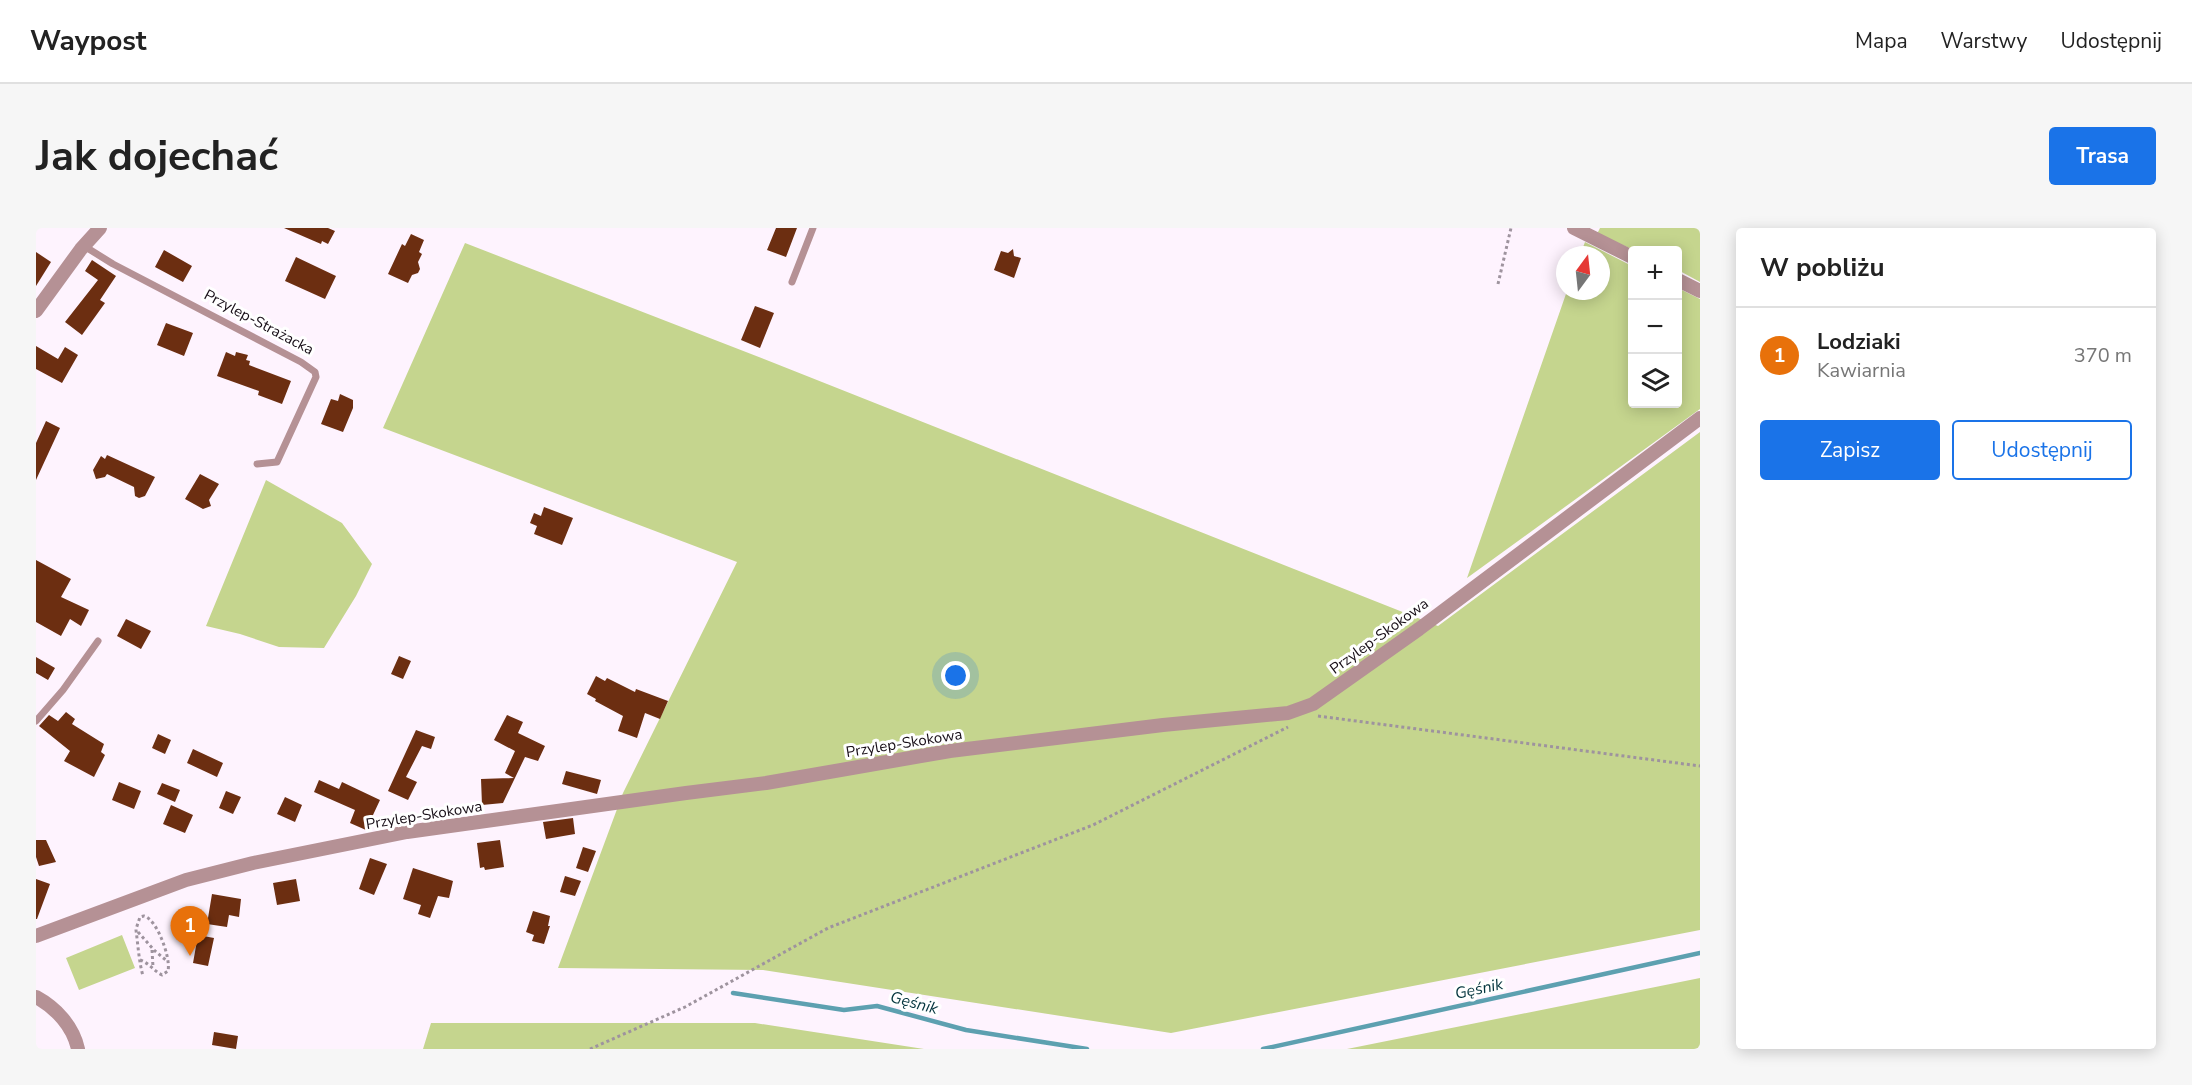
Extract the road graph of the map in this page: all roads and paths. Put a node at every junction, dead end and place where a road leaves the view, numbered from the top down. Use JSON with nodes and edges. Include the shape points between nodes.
{"nodes":[{"id":1,"x":100,"y":228,"type":"edge"},
{"id":2,"x":813,"y":228,"type":"edge"},
{"id":3,"x":1511,"y":228,"type":"edge"},
{"id":4,"x":1574,"y":228,"type":"edge"},
{"id":5,"x":84,"y":246,"type":"junction"},
{"id":6,"x":1628,"y":255,"type":"edge"},
{"id":7,"x":792,"y":282,"type":"dead end"},
{"id":8,"x":1682,"y":282,"type":"edge"},
{"id":9,"x":1498,"y":284,"type":"dead end"},
{"id":10,"x":1700,"y":291,"type":"edge"},
{"id":11,"x":36,"y":311,"type":"edge"},
{"id":12,"x":1700,"y":418,"type":"edge"},
{"id":13,"x":257,"y":464,"type":"dead end"},
{"id":14,"x":98,"y":640,"type":"dead end"},
{"id":15,"x":1290,"y":719,"type":"junction"},
{"id":16,"x":36,"y":721,"type":"edge"},
{"id":17,"x":1700,"y":766,"type":"edge"},
{"id":18,"x":136,"y":930,"type":"junction"},
{"id":19,"x":36,"y":936,"type":"edge"},
{"id":20,"x":152,"y":948,"type":"junction"},
{"id":21,"x":140,"y":960,"type":"junction"},
{"id":22,"x":168,"y":962,"type":"junction"},
{"id":23,"x":153,"y":967,"type":"junction"},
{"id":24,"x":143,"y":976,"type":"dead end"},
{"id":25,"x":36,"y":997,"type":"edge"},
{"id":26,"x":78,"y":1049,"type":"edge"},
{"id":27,"x":590,"y":1049,"type":"edge"}],
"edges":[{"from":1,"to":5,"type":"street"},
{"from":2,"to":7,"type":"lane"},
{"from":3,"to":9,"type":"path"},
{"from":4,"to":6,"type":"street"},
{"from":5,"to":11,"type":"street"},
{"from":5,"to":13,"type":"lane","name":"Przylep-Strażacka","via":[[315,372],[277,462]]},
{"from":8,"to":10,"type":"street"},
{"from":12,"to":15,"type":"street","name":"Przylep-Skokowa","via":[[1419,629]]},
{"from":14,"to":16,"type":"lane"},
{"from":15,"to":17,"type":"path"},
{"from":15,"to":19,"type":"street","name":"Przylep-Skokowa","via":[[1163,725],[950,751],[766,783],[408,832],[186,880]]},
{"from":15,"to":27,"type":"path","via":[[1093,825],[828,928],[685,1007]]},
{"from":18,"to":20,"type":"path"},
{"from":18,"to":21,"type":"path"},
{"from":18,"to":22,"type":"path","via":[[140,917],[148,917]]},
{"from":20,"to":22,"type":"path"},
{"from":20,"to":23,"type":"path"},
{"from":21,"to":23,"type":"path"},
{"from":21,"to":24,"type":"path"},
{"from":22,"to":23,"type":"path","via":[[168,971],[162,975]]},
{"from":25,"to":26,"type":"street","via":[[66,1022]]}]}
